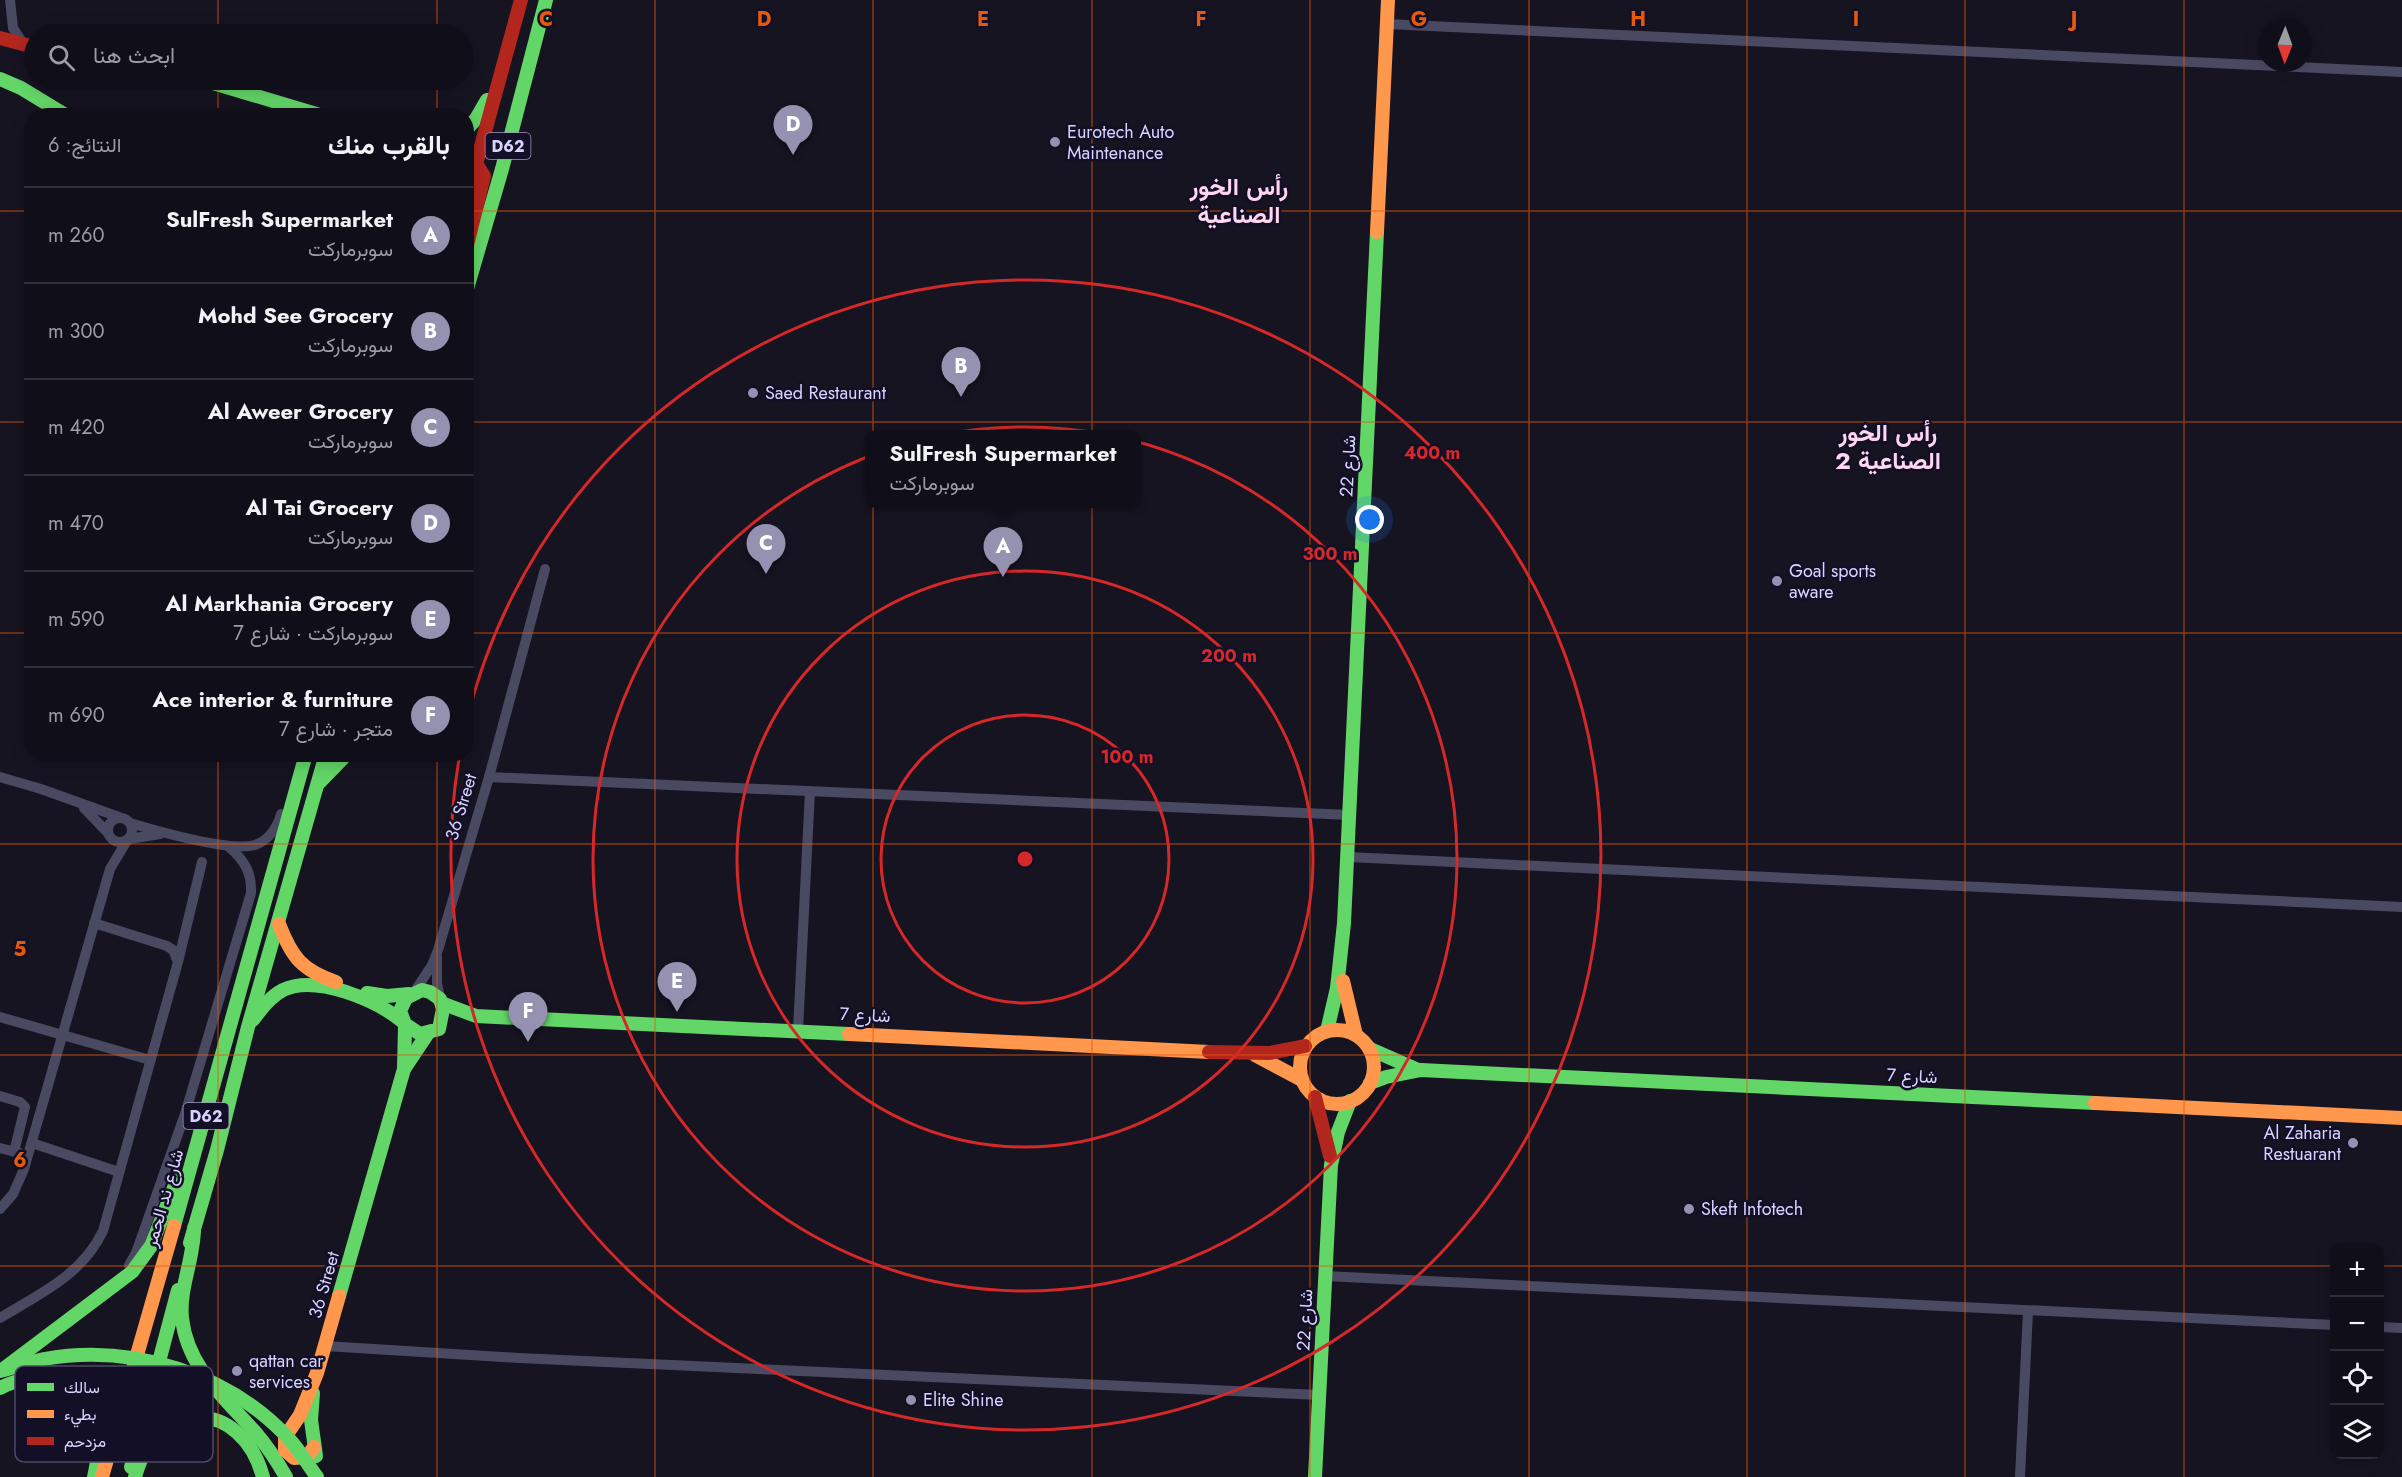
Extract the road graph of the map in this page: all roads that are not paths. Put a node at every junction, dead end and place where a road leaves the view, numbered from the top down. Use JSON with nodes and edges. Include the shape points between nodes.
{"nodes":[{"id":1,"x":4,"y":0,"type":"edge"},
{"id":2,"x":10,"y":0,"type":"edge"},
{"id":3,"x":546,"y":0,"type":"edge"},
{"id":4,"x":1388,"y":0,"type":"edge"},
{"id":5,"x":520,"y":3,"type":"edge"},
{"id":6,"x":0,"y":7,"type":"edge"},
{"id":7,"x":1387,"y":24,"type":"junction"},
{"id":8,"x":0,"y":38,"type":"edge"},
{"id":9,"x":24,"y":40,"type":"edge"},
{"id":10,"x":24,"y":45,"type":"edge"},
{"id":11,"x":2402,"y":72,"type":"edge"},
{"id":12,"x":499,"y":77,"type":"junction"},
{"id":13,"x":0,"y":79,"type":"edge"},
{"id":14,"x":24,"y":90,"type":"edge"},
{"id":15,"x":24,"y":90,"type":"edge"},
{"id":16,"x":236,"y":90,"type":"edge"},
{"id":17,"x":54,"y":108,"type":"edge"},
{"id":18,"x":296,"y":108,"type":"edge"},
{"id":19,"x":474,"y":122,"type":"edge"},
{"id":20,"x":474,"y":157,"type":"edge"},
{"id":21,"x":474,"y":165,"type":"edge"},
{"id":22,"x":502,"y":169,"type":"junction"},
{"id":23,"x":474,"y":218,"type":"edge"},
{"id":24,"x":483,"y":235,"type":"junction"},
{"id":25,"x":474,"y":240,"type":"edge"},
{"id":26,"x":474,"y":265,"type":"edge"},
{"id":27,"x":545,"y":569,"type":"dead end"},
{"id":28,"x":304,"y":762,"type":"edge"},
{"id":29,"x":324,"y":762,"type":"edge"},
{"id":30,"x":339,"y":762,"type":"edge"},
{"id":31,"x":0,"y":777,"type":"edge"},
{"id":32,"x":489,"y":777,"type":"junction"},
{"id":33,"x":299,"y":780,"type":"junction"},
{"id":34,"x":317,"y":785,"type":"junction"},
{"id":35,"x":810,"y":791,"type":"junction"},
{"id":36,"x":80,"y":804,"type":"junction"},
{"id":37,"x":1350,"y":814,"type":"junction"},
{"id":38,"x":119,"y":817,"type":"junction"},
{"id":39,"x":130,"y":823,"type":"junction"},
{"id":40,"x":175,"y":834,"type":"junction"},
{"id":41,"x":109,"y":835,"type":"junction"},
{"id":42,"x":128,"y":839,"type":"junction"},
{"id":43,"x":228,"y":846,"type":"junction"},
{"id":44,"x":1348,"y":857,"type":"junction"},
{"id":45,"x":202,"y":862,"type":"dead end"},
{"id":46,"x":110,"y":869,"type":"junction"},
{"id":47,"x":2402,"y":907,"type":"edge"},
{"id":48,"x":94,"y":923,"type":"junction"},
{"id":49,"x":279,"y":924,"type":"junction"},
{"id":50,"x":184,"y":932,"type":"junction"},
{"id":51,"x":167,"y":946,"type":"junction"},
{"id":52,"x":438,"y":950,"type":"junction"},
{"id":53,"x":178,"y":962,"type":"junction"},
{"id":54,"x":1341,"y":969,"type":"junction"},
{"id":55,"x":412,"y":993,"type":"junction"},
{"id":56,"x":442,"y":1001,"type":"junction"},
{"id":57,"x":476,"y":1016,"type":"junction"},
{"id":58,"x":0,"y":1017,"type":"edge"},
{"id":59,"x":404,"y":1023,"type":"junction"},
{"id":60,"x":248,"y":1027,"type":"junction"},
{"id":61,"x":798,"y":1030,"type":"junction"},
{"id":62,"x":434,"y":1031,"type":"junction"},
{"id":63,"x":1327,"y":1031,"type":"junction"},
{"id":64,"x":63,"y":1034,"type":"junction"},
{"id":65,"x":1356,"y":1035,"type":"junction"},
{"id":66,"x":1305,"y":1046,"type":"junction"},
{"id":67,"x":1370,"y":1049,"type":"junction"},
{"id":68,"x":1252,"y":1053,"type":"junction"},
{"id":69,"x":150,"y":1060,"type":"junction"},
{"id":70,"x":404,"y":1069,"type":"junction"},
{"id":71,"x":1421,"y":1070,"type":"junction"},
{"id":72,"x":1302,"y":1080,"type":"junction"},
{"id":73,"x":1370,"y":1083,"type":"junction"},
{"id":74,"x":0,"y":1096,"type":"edge"},
{"id":75,"x":212,"y":1096,"type":"junction"},
{"id":76,"x":1315,"y":1097,"type":"junction"},
{"id":77,"x":1350,"y":1101,"type":"junction"},
{"id":78,"x":2402,"y":1118,"type":"edge"},
{"id":79,"x":0,"y":1148,"type":"edge"},
{"id":80,"x":31,"y":1148,"type":"junction"},
{"id":81,"x":14,"y":1152,"type":"junction"},
{"id":82,"x":1331,"y":1165,"type":"junction"},
{"id":83,"x":119,"y":1172,"type":"junction"},
{"id":84,"x":0,"y":1209,"type":"edge"},
{"id":85,"x":194,"y":1228,"type":"junction"},
{"id":86,"x":1325,"y":1276,"type":"junction"},
{"id":87,"x":102,"y":1294,"type":"junction"},
{"id":88,"x":2028,"y":1311,"type":"junction"},
{"id":89,"x":0,"y":1318,"type":"edge"},
{"id":90,"x":2330,"y":1325,"type":"edge"},
{"id":91,"x":2384,"y":1327,"type":"edge"},
{"id":92,"x":2402,"y":1328,"type":"edge"},
{"id":93,"x":325,"y":1346,"type":"junction"},
{"id":94,"x":18,"y":1366,"type":"edge"},
{"id":95,"x":134,"y":1366,"type":"edge"},
{"id":96,"x":157,"y":1366,"type":"edge"},
{"id":97,"x":172,"y":1366,"type":"edge"},
{"id":98,"x":198,"y":1366,"type":"edge"},
{"id":99,"x":15,"y":1367,"type":"edge"},
{"id":100,"x":0,"y":1371,"type":"edge"},
{"id":101,"x":317,"y":1373,"type":"junction"},
{"id":102,"x":15,"y":1381,"type":"edge"},
{"id":103,"x":213,"y":1382,"type":"edge"},
{"id":104,"x":213,"y":1387,"type":"edge"},
{"id":105,"x":0,"y":1388,"type":"edge"},
{"id":106,"x":1320,"y":1395,"type":"junction"},
{"id":107,"x":213,"y":1420,"type":"edge"},
{"id":108,"x":314,"y":1447,"type":"junction"},
{"id":109,"x":97,"y":1462,"type":"edge"},
{"id":110,"x":106,"y":1462,"type":"edge"},
{"id":111,"x":132,"y":1462,"type":"edge"},
{"id":112,"x":139,"y":1462,"type":"edge"},
{"id":113,"x":94,"y":1477,"type":"edge"},
{"id":114,"x":102,"y":1477,"type":"edge"},
{"id":115,"x":128,"y":1477,"type":"edge"},
{"id":116,"x":135,"y":1477,"type":"edge"},
{"id":117,"x":263,"y":1477,"type":"edge"},
{"id":118,"x":286,"y":1477,"type":"edge"},
{"id":119,"x":317,"y":1477,"type":"edge"},
{"id":120,"x":323,"y":1477,"type":"edge"},
{"id":121,"x":1315,"y":1477,"type":"edge"},
{"id":122,"x":2020,"y":1477,"type":"edge"}],
"edges":[{"from":1,"to":6,"type":"street"},
{"from":2,"to":9,"type":"street","via":[[13,28]]},
{"from":3,"to":22,"type":"main road","number":"D62"},
{"from":4,"to":7,"type":"main road","name":"شارع 22"},
{"from":5,"to":12,"type":"main road","number":"D62"},
{"from":5,"to":22,"type":"main road","via":[[518,40],[483,162],[491,173]]},
{"from":7,"to":11,"type":"street"},
{"from":7,"to":37,"type":"main road","name":"شارع 22"},
{"from":8,"to":10,"type":"main road"},
{"from":12,"to":19,"type":"main road"},
{"from":12,"to":20,"type":"main road","number":"D62"},
{"from":13,"to":14,"type":"main road"},
{"from":15,"to":17,"type":"main road"},
{"from":16,"to":18,"type":"main road"},
{"from":21,"to":23,"type":"main road","via":[[484,176],[484,182]]},
{"from":22,"to":24,"type":"main road","number":"D62"},
{"from":24,"to":25,"type":"main road"},
{"from":24,"to":26,"type":"main road","number":"D62"},
{"from":27,"to":32,"type":"street","name":"36 Street"},
{"from":28,"to":33,"type":"main road","name":"شارع ند الحمر","number":"D62"},
{"from":29,"to":34,"type":"main road","name":"شارع ند الحمر","number":"D62"},
{"from":30,"to":34,"type":"main road"},
{"from":31,"to":36,"type":"street"},
{"from":32,"to":35,"type":"street"},
{"from":32,"to":52,"type":"street","name":"36 Street"},
{"from":33,"to":43,"type":"street","via":[[289,792],[277,826],[268,838],[255,845]]},
{"from":33,"to":75,"type":"main road","name":"شارع ند الحمر","number":"D62"},
{"from":34,"to":49,"type":"main road","name":"شارع ند الحمر","number":"D62"},
{"from":35,"to":37,"type":"street"},
{"from":35,"to":61,"type":"street"},
{"from":36,"to":38,"type":"street"},
{"from":36,"to":41,"type":"street"},
{"from":37,"to":44,"type":"main road","name":"شارع 22"},
{"from":38,"to":39,"type":"street"},
{"from":38,"to":41,"type":"street","via":[[110,822]]},
{"from":39,"to":40,"type":"street"},
{"from":39,"to":42,"type":"street"},
{"from":40,"to":42,"type":"street"},
{"from":40,"to":43,"type":"street"},
{"from":41,"to":42,"type":"street","via":[[119,842]]},
{"from":41,"to":46,"type":"street"},
{"from":42,"to":46,"type":"street"},
{"from":43,"to":87,"type":"street","via":[[245,863],[251,893],[185,1114],[136,1253],[123,1274]]},
{"from":44,"to":47,"type":"street"},
{"from":44,"to":54,"type":"main road","name":"شارع 22"},
{"from":45,"to":50,"type":"street"},
{"from":46,"to":48,"type":"street"},
{"from":48,"to":51,"type":"street"},
{"from":48,"to":64,"type":"street"},
{"from":49,"to":55,"type":"main road","via":[[292,956],[313,974],[377,995]]},
{"from":49,"to":60,"type":"main road","name":"شارع ند الحمر","number":"D62"},
{"from":50,"to":51,"type":"street"},
{"from":50,"to":53,"type":"street"},
{"from":51,"to":53,"type":"street","via":[[177,955]]},
{"from":52,"to":55,"type":"street","name":"36 Street"},
{"from":52,"to":56,"type":"street","name":"36 Street","via":[[436,966]]},
{"from":53,"to":69,"type":"street"},
{"from":54,"to":63,"type":"main road","name":"شارع 22"},
{"from":54,"to":65,"type":"main road","name":"شارع 22"},
{"from":55,"to":56,"type":"main road","via":[[429,991]]},
{"from":55,"to":59,"type":"main road","via":[[401,1006]]},
{"from":56,"to":57,"type":"main road","name":"شارع 7"},
{"from":56,"to":62,"type":"main road","via":[[443,1019]]},
{"from":57,"to":61,"type":"main road","name":"شارع 7"},
{"from":57,"to":62,"type":"main road","name":"شارع 7"},
{"from":58,"to":64,"type":"street"},
{"from":59,"to":60,"type":"main road","via":[[374,1001],[295,985],[275,993]]},
{"from":59,"to":62,"type":"main road","via":[[420,1034]]},
{"from":59,"to":70,"type":"main road","name":"36 Street"},
{"from":60,"to":85,"type":"main road","name":"شارع ند الحمر","number":"D62"},
{"from":61,"to":68,"type":"main road","name":"شارع 7"},
{"from":62,"to":70,"type":"main road","name":"36 Street"},
{"from":63,"to":65,"type":"main road","via":[[1337,1029]]},
{"from":63,"to":66,"type":"main road"},
{"from":64,"to":69,"type":"street"},
{"from":64,"to":80,"type":"street"},
{"from":65,"to":67,"type":"main road"},
{"from":66,"to":68,"type":"main road","name":"شارع 7"},
{"from":66,"to":72,"type":"main road","via":[[1299,1068]]},
{"from":67,"to":71,"type":"main road","name":"شارع 7"},
{"from":67,"to":73,"type":"main road"},
{"from":68,"to":72,"type":"main road"},
{"from":69,"to":83,"type":"street"},
{"from":70,"to":93,"type":"main road","name":"36 Street"},
{"from":71,"to":73,"type":"main road","name":"شارع 7"},
{"from":71,"to":78,"type":"main road","name":"شارع 7"},
{"from":72,"to":76,"type":"main road"},
{"from":73,"to":77,"type":"main road"},
{"from":74,"to":81,"type":"street","via":[[25,1107]]},
{"from":75,"to":87,"type":"main road","via":[[151,1248],[135,1270]]},
{"from":75,"to":95,"type":"main road","name":"شارع ند الحمر","number":"D62"},
{"from":76,"to":77,"type":"main road","via":[[1338,1104]]},
{"from":76,"to":82,"type":"main road","name":"شارع 22"},
{"from":77,"to":82,"type":"main road","name":"شارع 22"},
{"from":79,"to":81,"type":"street"},
{"from":80,"to":81,"type":"street"},
{"from":80,"to":83,"type":"street"},
{"from":80,"to":84,"type":"street","via":[[20,1182]]},
{"from":82,"to":86,"type":"main road","name":"شارع 22"},
{"from":83,"to":89,"type":"street","via":[[103,1231],[86,1259],[62,1280]]},
{"from":85,"to":96,"type":"main road","name":"شارع ند الحمر","number":"D62"},
{"from":85,"to":98,"type":"main road","via":[[194,1248],[182,1303],[183,1329]]},
{"from":86,"to":88,"type":"street"},
{"from":86,"to":106,"type":"main road","name":"شارع 22"},
{"from":87,"to":100,"type":"main road"},
{"from":88,"to":90,"type":"street"},
{"from":88,"to":122,"type":"street"},
{"from":91,"to":92,"type":"street"},
{"from":93,"to":101,"type":"main road","name":"36 Street"},
{"from":93,"to":106,"type":"street"},
{"from":94,"to":97,"type":"main road","bridge":true,"via":[[82,1356],[136,1358]]},
{"from":99,"to":100,"type":"main road","bridge":true},
{"from":101,"to":108,"type":"main road","via":[[312,1407]]},
{"from":101,"to":108,"type":"main road","via":[[284,1442],[287,1454],[294,1458],[307,1457]]},
{"from":102,"to":105,"type":"main road"},
{"from":103,"to":119,"type":"main road","bridge":true,"via":[[254,1407],[291,1442]]},
{"from":104,"to":118,"type":"main road","via":[[262,1441]]},
{"from":106,"to":121,"type":"main road","name":"شارع 22"},
{"from":107,"to":117,"type":"main road","via":[[245,1436]]},
{"from":108,"to":120,"type":"main road"},
{"from":109,"to":113,"type":"main road"},
{"from":110,"to":114,"type":"main road","name":"شارع ند الحمر","number":"D62"},
{"from":111,"to":115,"type":"main road","name":"شارع ند الحمر","number":"D62"},
{"from":112,"to":116,"type":"main road"}]}
